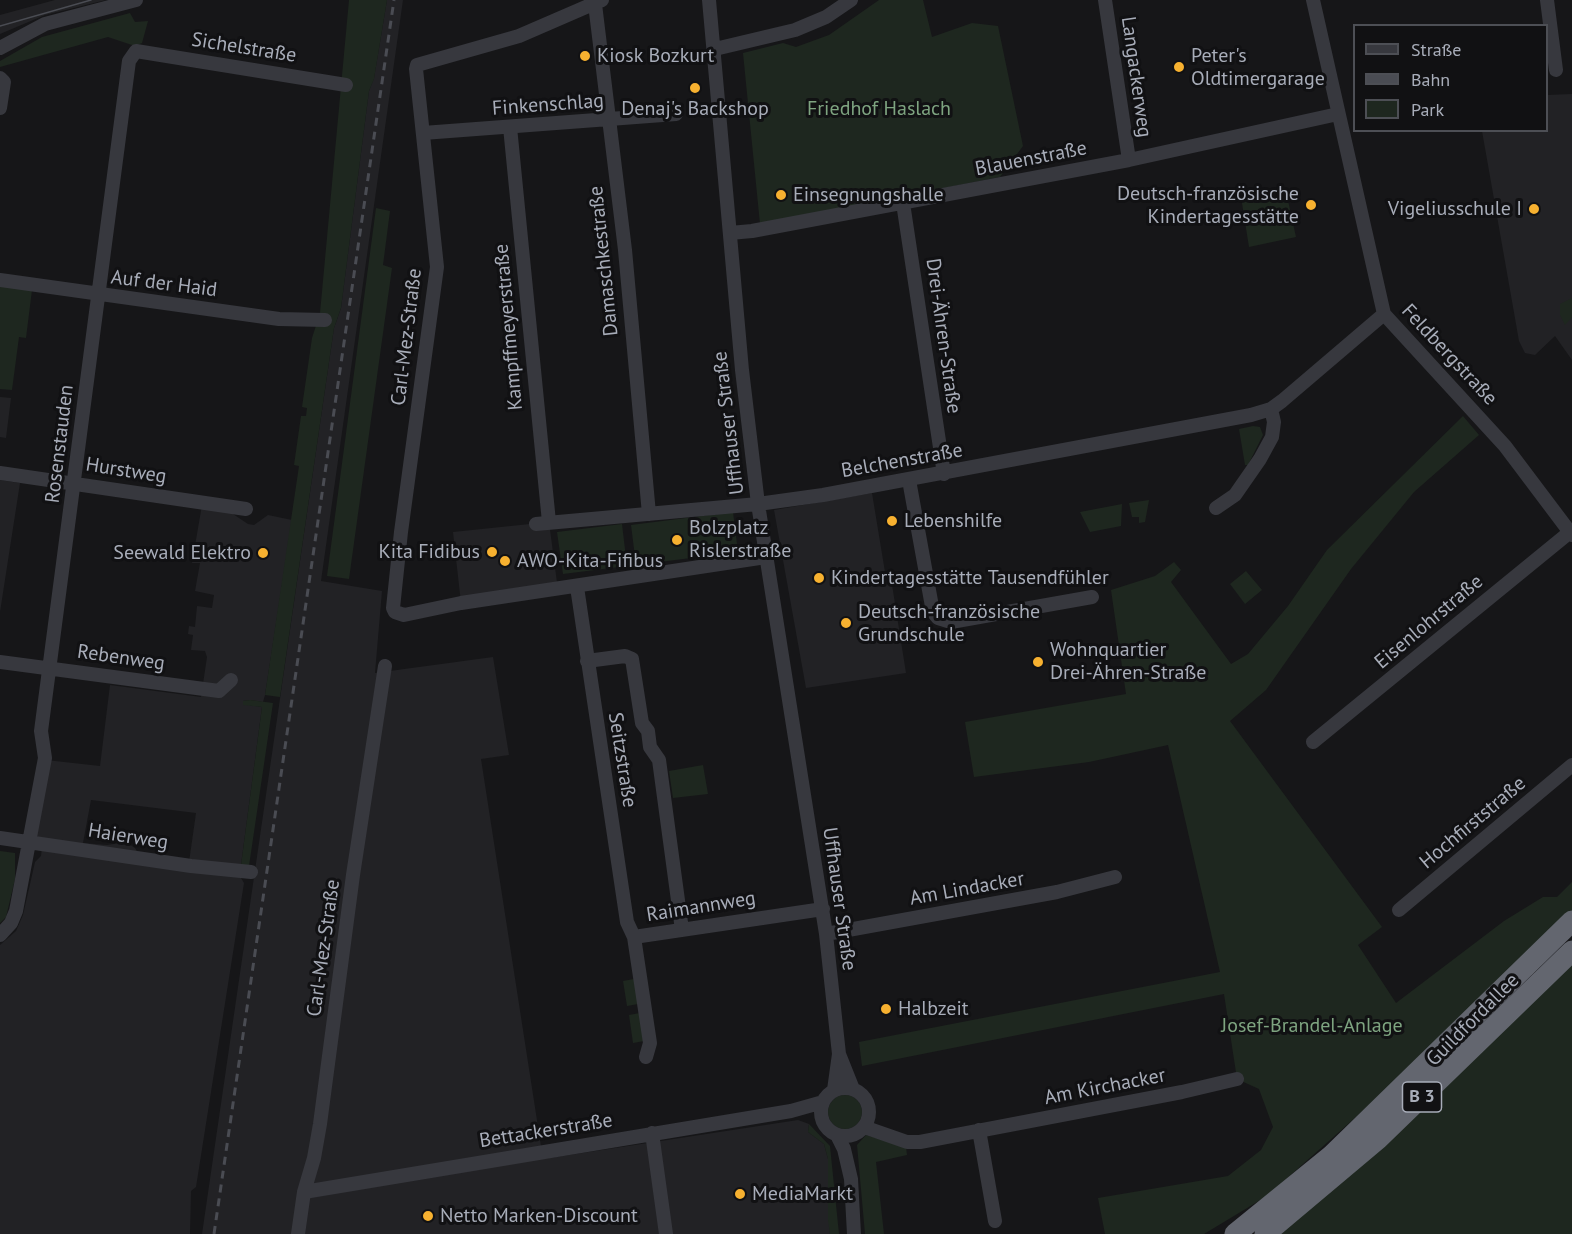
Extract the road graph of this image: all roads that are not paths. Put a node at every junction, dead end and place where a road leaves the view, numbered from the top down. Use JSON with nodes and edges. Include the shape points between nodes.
{"nodes":[{"id":1,"x":136,"y":0,"type":"edge"},
{"id":2,"x":710,"y":0,"type":"edge"},
{"id":3,"x":851,"y":0,"type":"edge"},
{"id":4,"x":1105,"y":0,"type":"edge"},
{"id":5,"x":1316,"y":0,"type":"edge"},
{"id":6,"x":1547,"y":0,"type":"edge"},
{"id":7,"x":599,"y":2,"type":"edge"},
{"id":8,"x":0,"y":48,"type":"edge"},
{"id":9,"x":715,"y":49,"type":"junction"},
{"id":10,"x":136,"y":51,"type":"joint"},
{"id":11,"x":1556,"y":70,"type":"dead end"},
{"id":12,"x":0,"y":78,"type":"edge"},
{"id":13,"x":345,"y":85,"type":"dead end"},
{"id":14,"x":0,"y":108,"type":"edge"},
{"id":15,"x":676,"y":114,"type":"dead end"},
{"id":16,"x":1338,"y":114,"type":"junction"},
{"id":17,"x":608,"y":120,"type":"junction"},
{"id":18,"x":510,"y":128,"type":"junction"},
{"id":19,"x":423,"y":133,"type":"junction"},
{"id":20,"x":1129,"y":160,"type":"junction"},
{"id":21,"x":903,"y":203,"type":"junction"},
{"id":22,"x":730,"y":233,"type":"junction"},
{"id":23,"x":0,"y":280,"type":"edge"},
{"id":24,"x":97,"y":295,"type":"junction"},
{"id":25,"x":1384,"y":314,"type":"junction"},
{"id":26,"x":325,"y":320,"type":"dead end"},
{"id":27,"x":1271,"y":409,"type":"junction"},
{"id":28,"x":0,"y":473,"type":"edge"},
{"id":29,"x":944,"y":474,"type":"junction"},
{"id":30,"x":909,"y":480,"type":"junction"},
{"id":31,"x":75,"y":483,"type":"junction"},
{"id":32,"x":758,"y":504,"type":"junction"},
{"id":33,"x":1216,"y":508,"type":"dead end"},
{"id":34,"x":246,"y":509,"type":"dead end"},
{"id":35,"x":649,"y":514,"type":"junction"},
{"id":36,"x":542,"y":523,"type":"joint"},
{"id":37,"x":1571,"y":533,"type":"edge"},
{"id":38,"x":766,"y":557,"type":"junction"},
{"id":39,"x":577,"y":587,"type":"junction"},
{"id":40,"x":1092,"y":597,"type":"dead end"},
{"id":41,"x":587,"y":661,"type":"junction"},
{"id":42,"x":0,"y":662,"type":"edge"},
{"id":43,"x":385,"y":666,"type":"dead end"},
{"id":44,"x":50,"y":668,"type":"junction"},
{"id":45,"x":231,"y":680,"type":"dead end"},
{"id":46,"x":1313,"y":742,"type":"dead end"},
{"id":47,"x":1572,"y":765,"type":"edge"},
{"id":48,"x":0,"y":838,"type":"edge"},
{"id":49,"x":27,"y":842,"type":"junction"},
{"id":50,"x":251,"y":872,"type":"dead end"},
{"id":51,"x":1115,"y":877,"type":"dead end"},
{"id":52,"x":823,"y":909,"type":"junction"},
{"id":53,"x":1398,"y":910,"type":"dead end"},
{"id":54,"x":1572,"y":921,"type":"edge"},
{"id":55,"x":682,"y":930,"type":"junction"},
{"id":56,"x":826,"y":934,"type":"junction"},
{"id":57,"x":0,"y":935,"type":"edge"},
{"id":58,"x":634,"y":937,"type":"junction"},
{"id":59,"x":1572,"y":951,"type":"edge"},
{"id":60,"x":839,"y":1054,"type":"junction"},
{"id":61,"x":646,"y":1057,"type":"dead end"},
{"id":62,"x":1237,"y":1079,"type":"dead end"},
{"id":63,"x":853,"y":1089,"type":"junction"},
{"id":64,"x":834,"y":1090,"type":"junction"},
{"id":65,"x":823,"y":1102,"type":"junction"},
{"id":66,"x":795,"y":1110,"type":"junction"},
{"id":67,"x":870,"y":1110,"type":"junction"},
{"id":68,"x":822,"y":1118,"type":"junction"},
{"id":69,"x":979,"y":1130,"type":"junction"},
{"id":70,"x":860,"y":1131,"type":"junction"},
{"id":71,"x":652,"y":1134,"type":"junction"},
{"id":72,"x":837,"y":1135,"type":"junction"},
{"id":73,"x":892,"y":1135,"type":"junction"},
{"id":74,"x":851,"y":1179,"type":"junction"},
{"id":75,"x":304,"y":1192,"type":"junction"},
{"id":76,"x":1276,"y":1203,"type":"junction"},
{"id":77,"x":995,"y":1221,"type":"dead end"},
{"id":78,"x":298,"y":1234,"type":"edge"},
{"id":79,"x":666,"y":1234,"type":"edge"},
{"id":80,"x":855,"y":1234,"type":"edge"},
{"id":81,"x":1221,"y":1234,"type":"edge"},
{"id":82,"x":1235,"y":1234,"type":"edge"},
{"id":83,"x":1265,"y":1234,"type":"edge"}],
"edges":[{"from":1,"to":8,"type":"street","via":[[45,24]]},
{"from":2,"to":9,"type":"street","name":"Uffhauser Straße"},
{"from":3,"to":9,"type":"street","via":[[819,21],[795,30]]},
{"from":4,"to":20,"type":"street","name":"Langackerweg"},
{"from":5,"to":16,"type":"street","name":"Feldbergstraße"},
{"from":6,"to":11,"type":"street"},
{"from":7,"to":17,"type":"street","name":"Damaschkestraße"},
{"from":7,"to":19,"type":"street","name":"Carl-Mez-Straße","via":[[519,36],[417,65]]},
{"from":9,"to":22,"type":"street","name":"Uffhauser Straße"},
{"from":10,"to":13,"type":"street","name":"Sichelstraße"},
{"from":10,"to":24,"type":"street","name":"Rosenstauden","via":[[129,61]]},
{"from":12,"to":14,"type":"street"},
{"from":15,"to":17,"type":"street","name":"Finkenschlag"},
{"from":16,"to":20,"type":"street","name":"Blauenstraße"},
{"from":16,"to":25,"type":"street","name":"Feldbergstraße"},
{"from":17,"to":18,"type":"street","name":"Finkenschlag"},
{"from":17,"to":35,"type":"street","name":"Damaschkestraße","via":[[625,250]]},
{"from":18,"to":19,"type":"street","name":"Finkenschlag"},
{"from":18,"to":36,"type":"street","name":"Kampffmeyerstraße"},
{"from":19,"to":39,"type":"street","name":"Carl-Mez-Straße","via":[[437,267],[392,602],[395,612],[404,615]]},
{"from":20,"to":21,"type":"street","name":"Blauenstraße"},
{"from":21,"to":22,"type":"street","name":"Blauenstraße"},
{"from":21,"to":29,"type":"street","name":"Drei-Ähren-Straße"},
{"from":22,"to":32,"type":"street","name":"Uffhauser Straße"},
{"from":23,"to":24,"type":"street","name":"Auf der Haid"},
{"from":24,"to":26,"type":"street","name":"Auf der Haid","via":[[279,319]]},
{"from":24,"to":31,"type":"street","name":"Rosenstauden"},
{"from":25,"to":27,"type":"street","name":"Belchenstraße"},
{"from":25,"to":37,"type":"street","name":"Feldbergstraße","via":[[1505,446]]},
{"from":27,"to":29,"type":"street","name":"Belchenstraße"},
{"from":27,"to":33,"type":"street","via":[[1272,437],[1260,459],[1235,495]]},
{"from":28,"to":31,"type":"street","name":"Hurstweg"},
{"from":29,"to":30,"type":"street","name":"Belchenstraße"},
{"from":30,"to":32,"type":"street","name":"Belchenstraße"},
{"from":30,"to":40,"type":"street","via":[[933,612],[938,618],[951,622]]},
{"from":31,"to":34,"type":"street","name":"Hurstweg"},
{"from":31,"to":44,"type":"street","name":"Rosenstauden"},
{"from":32,"to":35,"type":"street","name":"Belchenstraße"},
{"from":32,"to":38,"type":"street","name":"Uffhauser Straße"},
{"from":35,"to":36,"type":"street","name":"Belchenstraße"},
{"from":37,"to":46,"type":"street","name":"Eisenlohrstraße"},
{"from":38,"to":39,"type":"street"},
{"from":38,"to":52,"type":"street","name":"Uffhauser Straße"},
{"from":39,"to":41,"type":"street","name":"Seitzstraße"},
{"from":41,"to":55,"type":"street","via":[[625,656],[632,659],[642,723],[659,760]]},
{"from":41,"to":58,"type":"street","name":"Seitzstraße","via":[[627,922]]},
{"from":42,"to":44,"type":"street","name":"Rebenweg"},
{"from":43,"to":75,"type":"street","name":"Carl-Mez-Straße","via":[[321,1124]]},
{"from":44,"to":45,"type":"street","name":"Rebenweg","via":[[219,692]]},
{"from":44,"to":49,"type":"street","name":"Rosenstauden","via":[[41,731],[45,758],[32,836]]},
{"from":47,"to":53,"type":"street","name":"Hochfirststraße"},
{"from":48,"to":49,"type":"street","name":"Haierweg"},
{"from":49,"to":50,"type":"street","name":"Haierweg"},
{"from":49,"to":57,"type":"street","name":"Rosenstauden","via":[[15,911]]},
{"from":51,"to":56,"type":"street","name":"Am Lindacker","via":[[1057,892]]},
{"from":52,"to":55,"type":"street","name":"Raimannweg"},
{"from":52,"to":56,"type":"street","name":"Uffhauser Straße"},
{"from":54,"to":76,"type":"highway","name":"Guildfordallee","number":"B 3","via":[[1379,1112]]},
{"from":55,"to":58,"type":"street","name":"Raimannweg"},
{"from":56,"to":60,"type":"street","name":"Uffhauser Straße"},
{"from":58,"to":61,"type":"street","name":"Raimannweg","via":[[650,1043]]},
{"from":59,"to":83,"type":"highway","name":"Guildfordallee","number":"B 3","via":[[1378,1139]]},
{"from":60,"to":63,"type":"street","name":"Uffhauser Straße"},
{"from":60,"to":64,"type":"street","name":"Uffhauser Straße"},
{"from":62,"to":69,"type":"street","name":"Am Kirchacker"},
{"from":63,"to":64,"type":"street"},
{"from":63,"to":67,"type":"street","name":"Uffhauser Straße","via":[[865,1098]]},
{"from":64,"to":65,"type":"street"},
{"from":65,"to":66,"type":"street","name":"Bettackerstraße"},
{"from":65,"to":68,"type":"street"},
{"from":66,"to":68,"type":"street","name":"Bettackerstraße"},
{"from":66,"to":71,"type":"street","name":"Bettackerstraße"},
{"from":67,"to":70,"type":"street"},
{"from":67,"to":73,"type":"street"},
{"from":68,"to":72,"type":"street"},
{"from":69,"to":73,"type":"street","name":"Am Kirchacker","via":[[914,1142]]},
{"from":69,"to":77,"type":"street"},
{"from":70,"to":72,"type":"street"},
{"from":70,"to":73,"type":"street","name":"Am Kirchacker"},
{"from":70,"to":74,"type":"street"},
{"from":71,"to":75,"type":"street","name":"Bettackerstraße"},
{"from":71,"to":79,"type":"street"},
{"from":72,"to":74,"type":"street"},
{"from":74,"to":80,"type":"street"},
{"from":75,"to":78,"type":"street","name":"Carl-Mez-Straße"},
{"from":76,"to":81,"type":"highway"},
{"from":76,"to":82,"type":"highway","name":"Guildfordallee","number":"B 3"}]}
